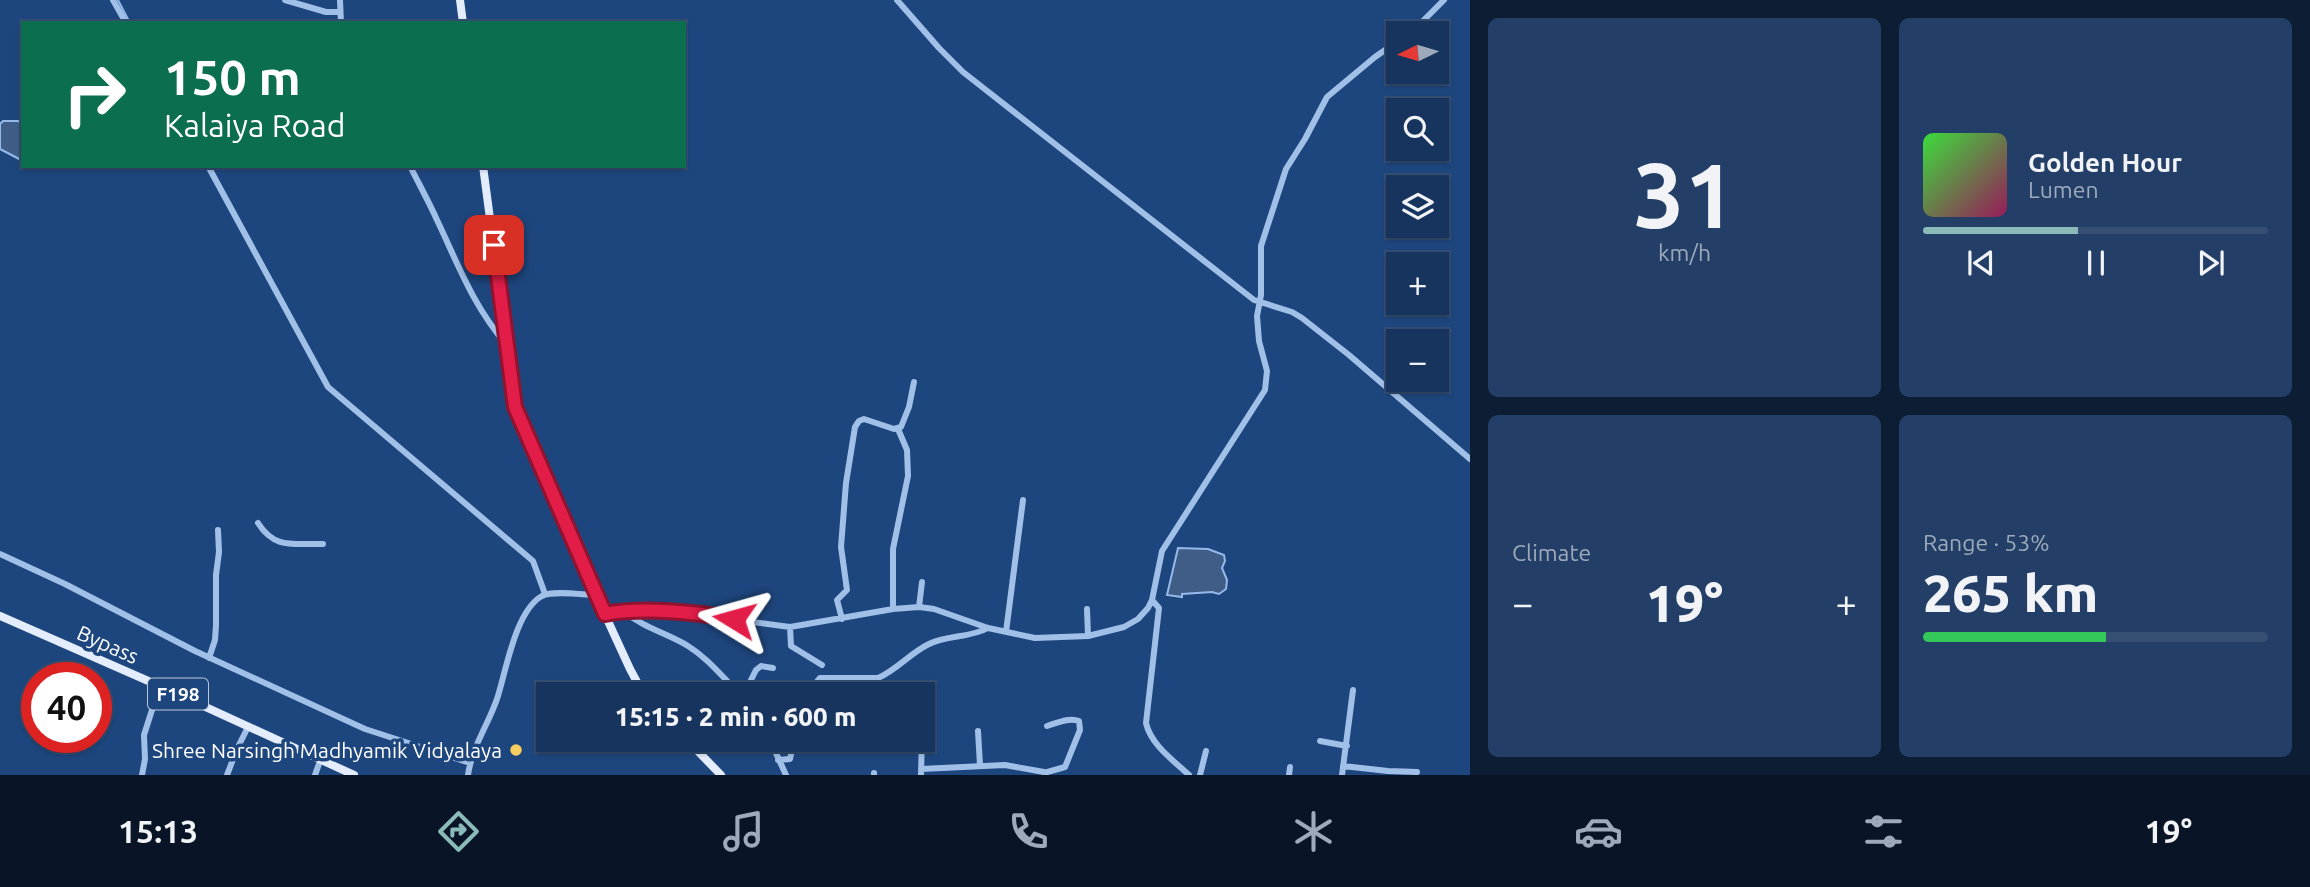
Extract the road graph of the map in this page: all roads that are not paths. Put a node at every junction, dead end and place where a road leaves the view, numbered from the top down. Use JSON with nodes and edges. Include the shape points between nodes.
{"nodes":[{"id":1,"x":113,"y":0,"type":"edge"},
{"id":2,"x":285,"y":0,"type":"edge"},
{"id":3,"x":340,"y":0,"type":"edge"},
{"id":4,"x":460,"y":0,"type":"edge"},
{"id":5,"x":897,"y":0,"type":"edge"},
{"id":6,"x":1444,"y":0,"type":"edge"},
{"id":7,"x":340,"y":12,"type":"junction"},
{"id":8,"x":125,"y":21,"type":"edge"},
{"id":9,"x":341,"y":21,"type":"edge"},
{"id":10,"x":463,"y":21,"type":"edge"},
{"id":11,"x":1423,"y":21,"type":"edge"},
{"id":12,"x":1386,"y":49,"type":"edge"},
{"id":13,"x":209,"y":168,"type":"edge"},
{"id":14,"x":412,"y":168,"type":"edge"},
{"id":15,"x":483,"y":168,"type":"edge"},
{"id":16,"x":1259,"y":302,"type":"junction"},
{"id":17,"x":507,"y":345,"type":"junction"},
{"id":18,"x":914,"y":383,"type":"dead end"},
{"id":19,"x":898,"y":429,"type":"junction"},
{"id":20,"x":1470,"y":459,"type":"edge"},
{"id":21,"x":1023,"y":500,"type":"dead end"},
{"id":22,"x":258,"y":523,"type":"dead end"},
{"id":23,"x":218,"y":530,"type":"dead end"},
{"id":24,"x":323,"y":544,"type":"dead end"},
{"id":25,"x":0,"y":554,"type":"edge"},
{"id":26,"x":922,"y":582,"type":"dead end"},
{"id":27,"x":545,"y":594,"type":"junction"},
{"id":28,"x":596,"y":595,"type":"junction"},
{"id":29,"x":1152,"y":600,"type":"junction"},
{"id":30,"x":919,"y":607,"type":"junction"},
{"id":31,"x":893,"y":609,"type":"junction"},
{"id":32,"x":1087,"y":609,"type":"dead end"},
{"id":33,"x":624,"y":611,"type":"junction"},
{"id":34,"x":605,"y":614,"type":"junction"},
{"id":35,"x":0,"y":616,"type":"edge"},
{"id":36,"x":842,"y":619,"type":"junction"},
{"id":37,"x":790,"y":627,"type":"junction"},
{"id":38,"x":988,"y":628,"type":"junction"},
{"id":39,"x":1006,"y":632,"type":"junction"},
{"id":40,"x":1088,"y":636,"type":"junction"},
{"id":41,"x":209,"y":658,"type":"junction"},
{"id":42,"x":821,"y":666,"type":"dead end"},
{"id":43,"x":772,"y":668,"type":"dead end"},
{"id":44,"x":868,"y":679,"type":"junction"},
{"id":45,"x":637,"y":682,"type":"edge"},
{"id":46,"x":728,"y":682,"type":"edge"},
{"id":47,"x":750,"y":682,"type":"edge"},
{"id":48,"x":817,"y":682,"type":"edge"},
{"id":49,"x":867,"y":682,"type":"edge"},
{"id":50,"x":162,"y":687,"type":"junction"},
{"id":51,"x":1353,"y":690,"type":"dead end"},
{"id":52,"x":1047,"y":726,"type":"dead end"},
{"id":53,"x":248,"y":727,"type":"junction"},
{"id":54,"x":978,"y":731,"type":"dead end"},
{"id":55,"x":1320,"y":741,"type":"dead end"},
{"id":56,"x":1347,"y":746,"type":"junction"},
{"id":57,"x":1206,"y":751,"type":"dead end"},
{"id":58,"x":699,"y":752,"type":"edge"},
{"id":59,"x":775,"y":752,"type":"edge"},
{"id":60,"x":791,"y":752,"type":"edge"},
{"id":61,"x":922,"y":752,"type":"edge"},
{"id":62,"x":778,"y":760,"type":"junction"},
{"id":63,"x":320,"y":761,"type":"junction"},
{"id":64,"x":470,"y":763,"type":"junction"},
{"id":65,"x":980,"y":765,"type":"junction"},
{"id":66,"x":1290,"y":766,"type":"dead end"},
{"id":67,"x":1343,"y":766,"type":"junction"},
{"id":68,"x":1065,"y":767,"type":"junction"},
{"id":69,"x":921,"y":772,"type":"edge"},
{"id":70,"x":1417,"y":772,"type":"dead end"},
{"id":71,"x":1044,"y":773,"type":"edge"},
{"id":72,"x":142,"y":775,"type":"edge"},
{"id":73,"x":228,"y":775,"type":"edge"},
{"id":74,"x":315,"y":775,"type":"edge"},
{"id":75,"x":354,"y":775,"type":"edge"},
{"id":76,"x":468,"y":775,"type":"edge"},
{"id":77,"x":721,"y":775,"type":"edge"},
{"id":78,"x":786,"y":775,"type":"edge"},
{"id":79,"x":1063,"y":775,"type":"edge"},
{"id":80,"x":1189,"y":775,"type":"edge"},
{"id":81,"x":1200,"y":775,"type":"edge"},
{"id":82,"x":1289,"y":775,"type":"edge"},
{"id":83,"x":1342,"y":775,"type":"edge"}],
"edges":[{"from":1,"to":8,"type":"street"},
{"from":2,"to":7,"type":"street"},
{"from":3,"to":7,"type":"street"},
{"from":4,"to":10,"type":"main road"},
{"from":5,"to":16,"type":"street","via":[[963,72]]},
{"from":6,"to":11,"type":"street"},
{"from":7,"to":9,"type":"street"},
{"from":12,"to":16,"type":"street","via":[[1327,97],[1286,169],[1261,246]]},
{"from":13,"to":27,"type":"street","via":[[328,387],[533,561]]},
{"from":14,"to":17,"type":"street","via":[[465,284]]},
{"from":15,"to":17,"type":"main road"},
{"from":16,"to":20,"type":"street","via":[[1302,318]]},
{"from":16,"to":29,"type":"street","via":[[1265,390],[1162,551]]},
{"from":17,"to":28,"type":"main road","via":[[515,407]]},
{"from":18,"to":19,"type":"street"},
{"from":19,"to":31,"type":"street","via":[[907,450],[908,476],[893,549]]},
{"from":19,"to":36,"type":"street","via":[[864,419],[855,427],[841,547],[847,590],[837,600]]},
{"from":21,"to":39,"type":"street"},
{"from":22,"to":24,"type":"street","via":[[276,542]]},
{"from":23,"to":41,"type":"street","via":[[215,640]]},
{"from":25,"to":41,"type":"street"},
{"from":26,"to":30,"type":"street"},
{"from":27,"to":28,"type":"street"},
{"from":27,"to":64,"type":"street","via":[[528,611],[512,642],[496,700]]},
{"from":28,"to":34,"type":"main road"},
{"from":29,"to":40,"type":"street","via":[[1138,619],[1124,627]]},
{"from":29,"to":80,"type":"street","via":[[1159,608],[1148,733]]},
{"from":30,"to":31,"type":"street"},
{"from":30,"to":38,"type":"street"},
{"from":31,"to":36,"type":"street"},
{"from":32,"to":40,"type":"street"},
{"from":33,"to":34,"type":"street"},
{"from":33,"to":37,"type":"street","via":[[711,615]]},
{"from":33,"to":46,"type":"street","via":[[704,657]]},
{"from":34,"to":45,"type":"main road"},
{"from":35,"to":50,"type":"main road","name":"Bypass","number":"F198"},
{"from":36,"to":37,"type":"street"},
{"from":37,"to":42,"type":"street","via":[[790,646]]},
{"from":38,"to":39,"type":"street"},
{"from":38,"to":44,"type":"street","via":[[931,643],[885,675]]},
{"from":39,"to":40,"type":"street","via":[[1035,638]]},
{"from":41,"to":64,"type":"street","via":[[365,729]]},
{"from":43,"to":47,"type":"street","via":[[761,666]]},
{"from":44,"to":48,"type":"street","via":[[820,678]]},
{"from":44,"to":49,"type":"street"},
{"from":50,"to":53,"type":"main road","name":"Bypass","number":"F198"},
{"from":50,"to":72,"type":"street","via":[[144,735]]},
{"from":51,"to":56,"type":"street"},
{"from":52,"to":68,"type":"street","via":[[1079,721],[1080,730]]},
{"from":53,"to":63,"type":"main road","name":"Bypass","number":"F198"},
{"from":53,"to":73,"type":"street"},
{"from":54,"to":65,"type":"street"},
{"from":55,"to":56,"type":"street"},
{"from":56,"to":67,"type":"street"},
{"from":57,"to":81,"type":"street"},
{"from":58,"to":77,"type":"main road"},
{"from":59,"to":62,"type":"street"},
{"from":60,"to":62,"type":"street","via":[[790,759]]},
{"from":61,"to":69,"type":"street"},
{"from":62,"to":78,"type":"street"},
{"from":63,"to":74,"type":"street"},
{"from":63,"to":75,"type":"main road","name":"Bypass","number":"F198"},
{"from":64,"to":76,"type":"street"},
{"from":65,"to":69,"type":"street"},
{"from":65,"to":71,"type":"street"},
{"from":66,"to":82,"type":"street"},
{"from":67,"to":70,"type":"street"},
{"from":67,"to":83,"type":"street"},
{"from":68,"to":71,"type":"street"},
{"from":68,"to":79,"type":"street"}]}
